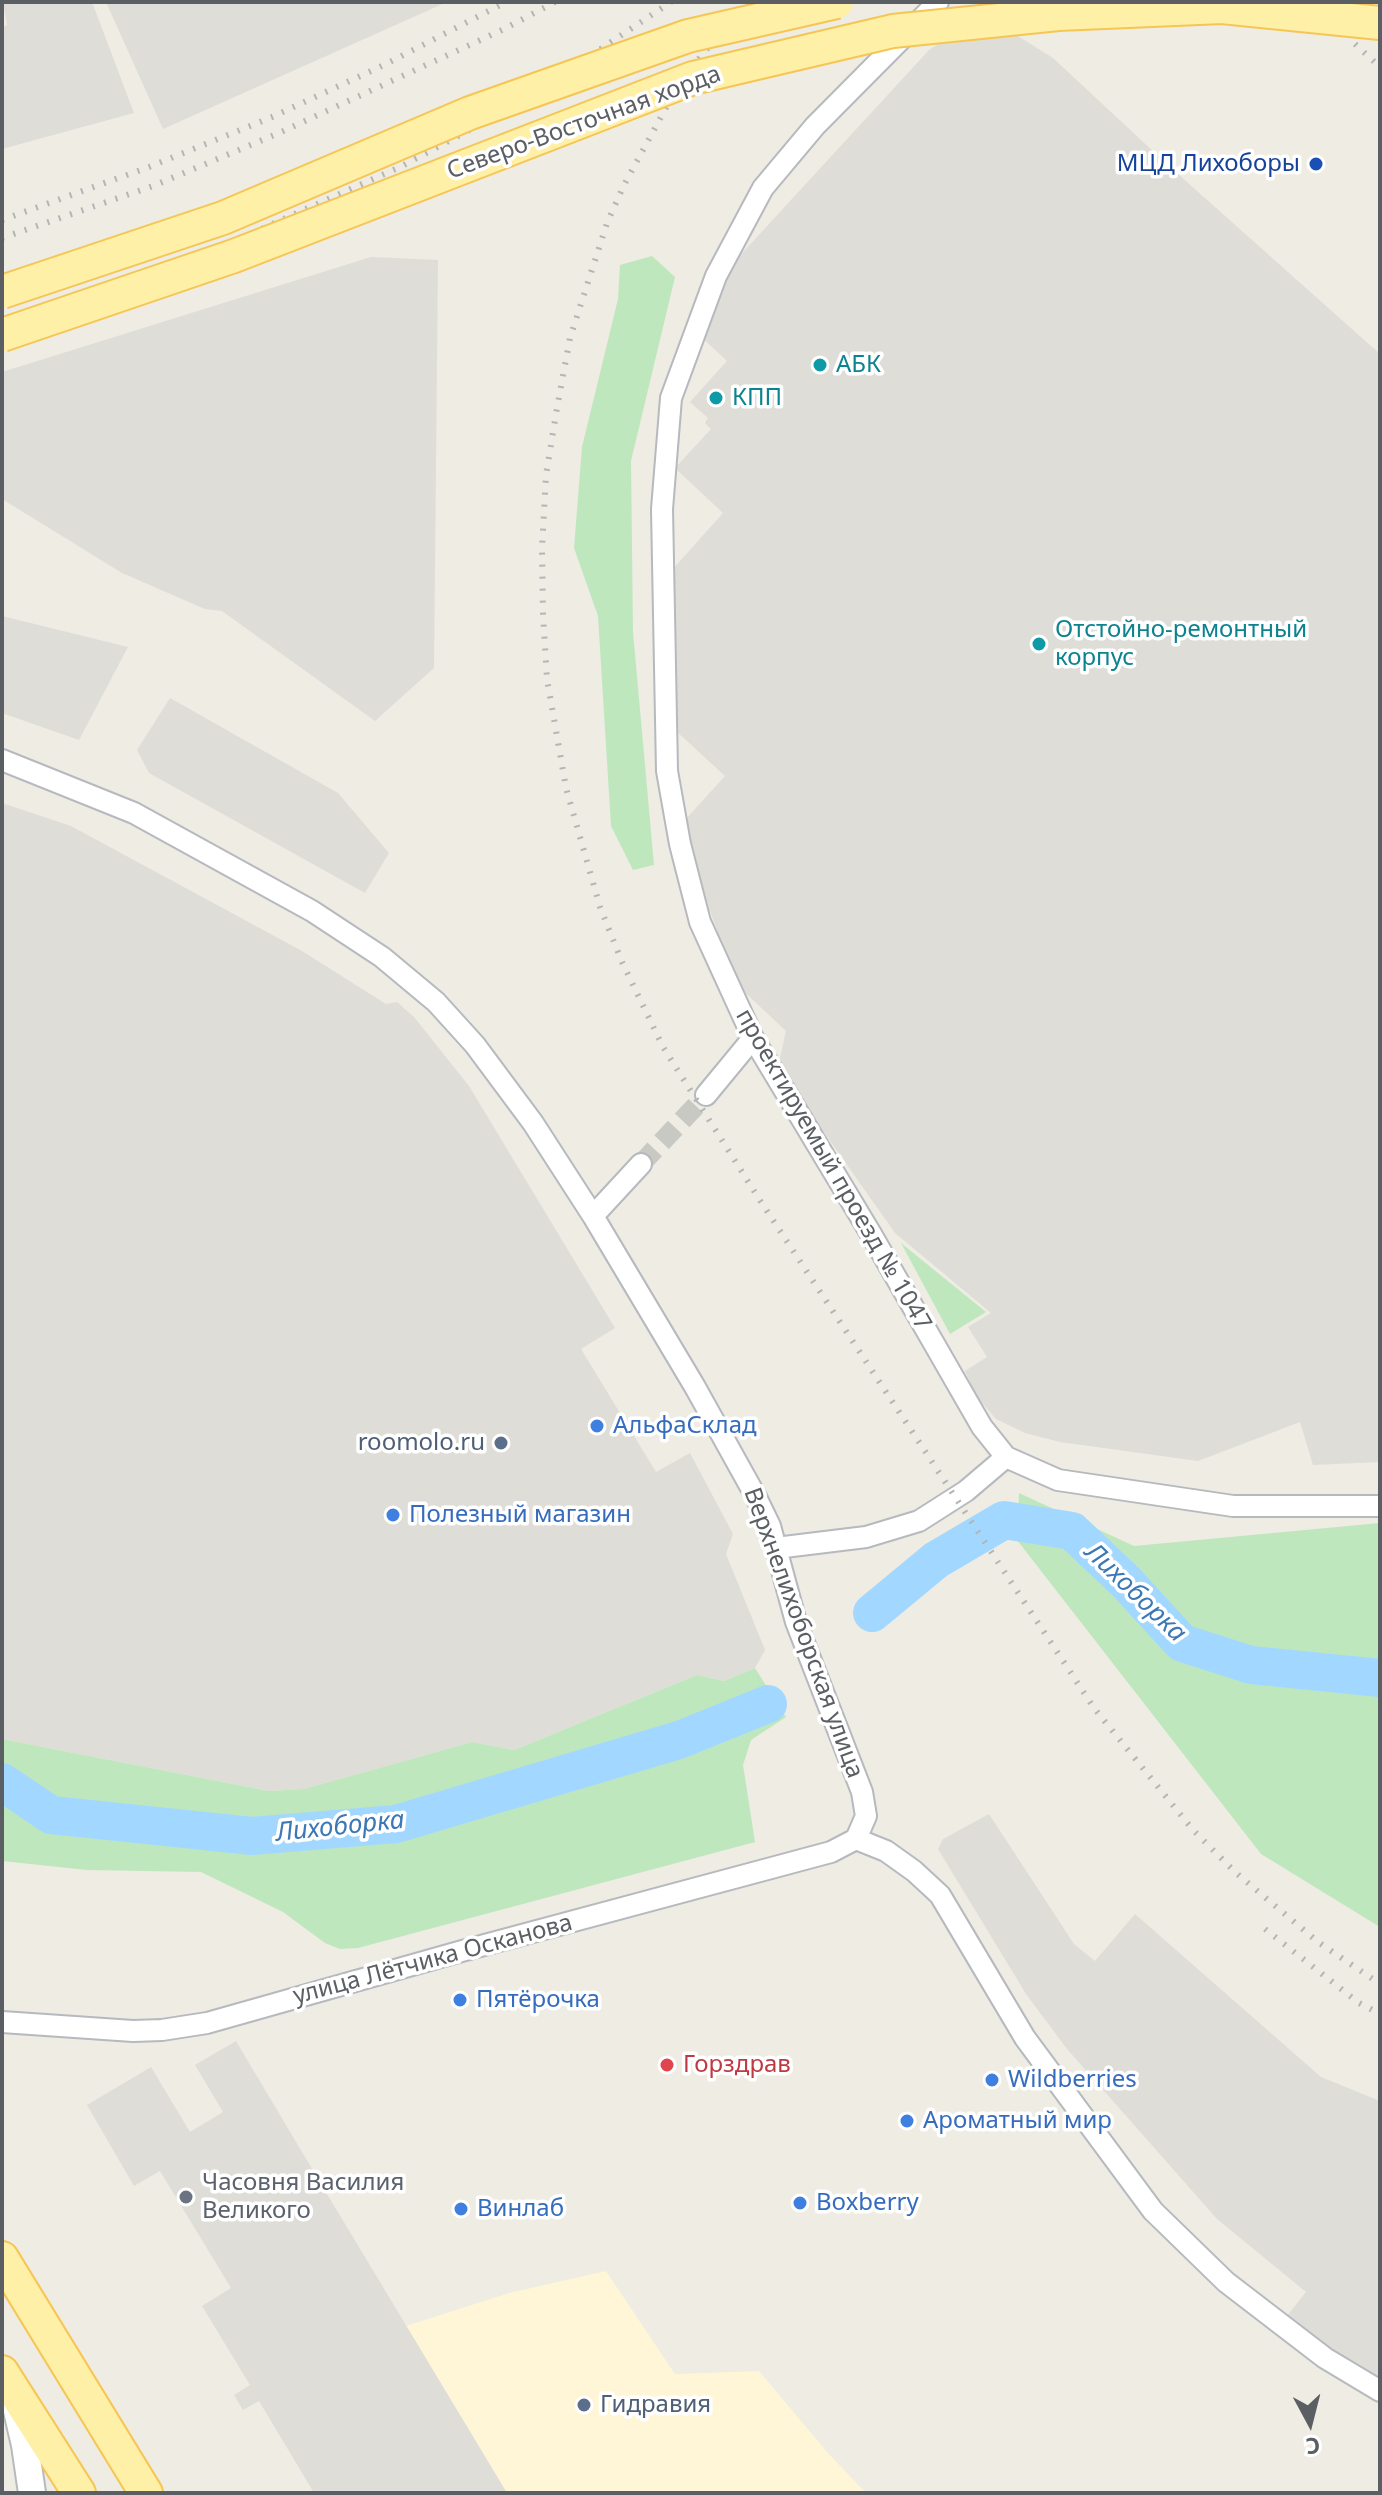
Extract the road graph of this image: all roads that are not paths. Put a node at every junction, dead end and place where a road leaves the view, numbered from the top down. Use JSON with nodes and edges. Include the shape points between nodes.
{"nodes":[{"id":1,"x":837,"y":2,"type":"edge"},
{"id":2,"x":938,"y":2,"type":"edge"},
{"id":3,"x":1380,"y":23,"type":"edge"},
{"id":4,"x":2,"y":292,"type":"edge"},
{"id":5,"x":2,"y":335,"type":"edge"},
{"id":6,"x":2,"y":760,"type":"edge"},
{"id":7,"x":753,"y":1038,"type":"junction"},
{"id":8,"x":706,"y":1095,"type":"tunnel mouth"},
{"id":9,"x":641,"y":1164,"type":"tunnel mouth"},
{"id":10,"x":593,"y":1216,"type":"junction"},
{"id":11,"x":1006,"y":1457,"type":"junction"},
{"id":12,"x":1380,"y":1506,"type":"edge"},
{"id":13,"x":776,"y":1548,"type":"junction"},
{"id":14,"x":856,"y":1839,"type":"junction"},
{"id":15,"x":2,"y":2022,"type":"edge"},
{"id":16,"x":2,"y":2258,"type":"edge"},
{"id":17,"x":7,"y":2380,"type":"edge"},
{"id":18,"x":1380,"y":2391,"type":"edge"},
{"id":19,"x":32,"y":2493,"type":"edge"},
{"id":20,"x":79,"y":2493,"type":"edge"},
{"id":21,"x":146,"y":2493,"type":"edge"}],
"edges":[{"from":1,"to":4,"type":"main road","name":"Северо-Восточная хорда","bridge":true,"via":[[673,41],[470,113],[223,218]]},
{"from":2,"to":7,"type":"street","name":"проектируемый проезд № 1047","via":[[815,126],[763,188],[716,276],[671,398],[662,509],[667,771],[700,922]]},
{"from":3,"to":5,"type":"main road","name":"Северо-Восточная хорда","bridge":true,"via":[[1222,7],[1058,14],[893,31],[693,78],[234,256]]},
{"from":6,"to":10,"type":"street","name":"Верхнелихоборская улица","via":[[134,813],[312,911],[382,957],[436,1002],[475,1045]]},
{"from":7,"to":8,"type":"street"},
{"from":7,"to":11,"type":"street","name":"проектируемый проезд № 1047","via":[[982,1427]]},
{"from":9,"to":10,"type":"street"},
{"from":10,"to":13,"type":"street","name":"Верхнелихоборская улица","via":[[750,1483]]},
{"from":11,"to":12,"type":"street","via":[[1058,1480],[1233,1506]]},
{"from":11,"to":13,"type":"street","via":[[919,1521],[866,1537]]},
{"from":13,"to":14,"type":"street","name":"Верхнелихоборская улица","via":[[796,1622],[862,1792],[866,1816]]},
{"from":14,"to":15,"type":"street","name":"улица Лётчика Осканова","via":[[831,1852],[207,2023],[133,2031]]},
{"from":14,"to":18,"type":"street","via":[[886,1851],[940,1895],[1025,2038],[1153,2211],[1226,2282],[1325,2358]]},
{"from":16,"to":21,"type":"main road"},
{"from":17,"to":19,"type":"street"},
{"from":17,"to":20,"type":"main road"}]}
